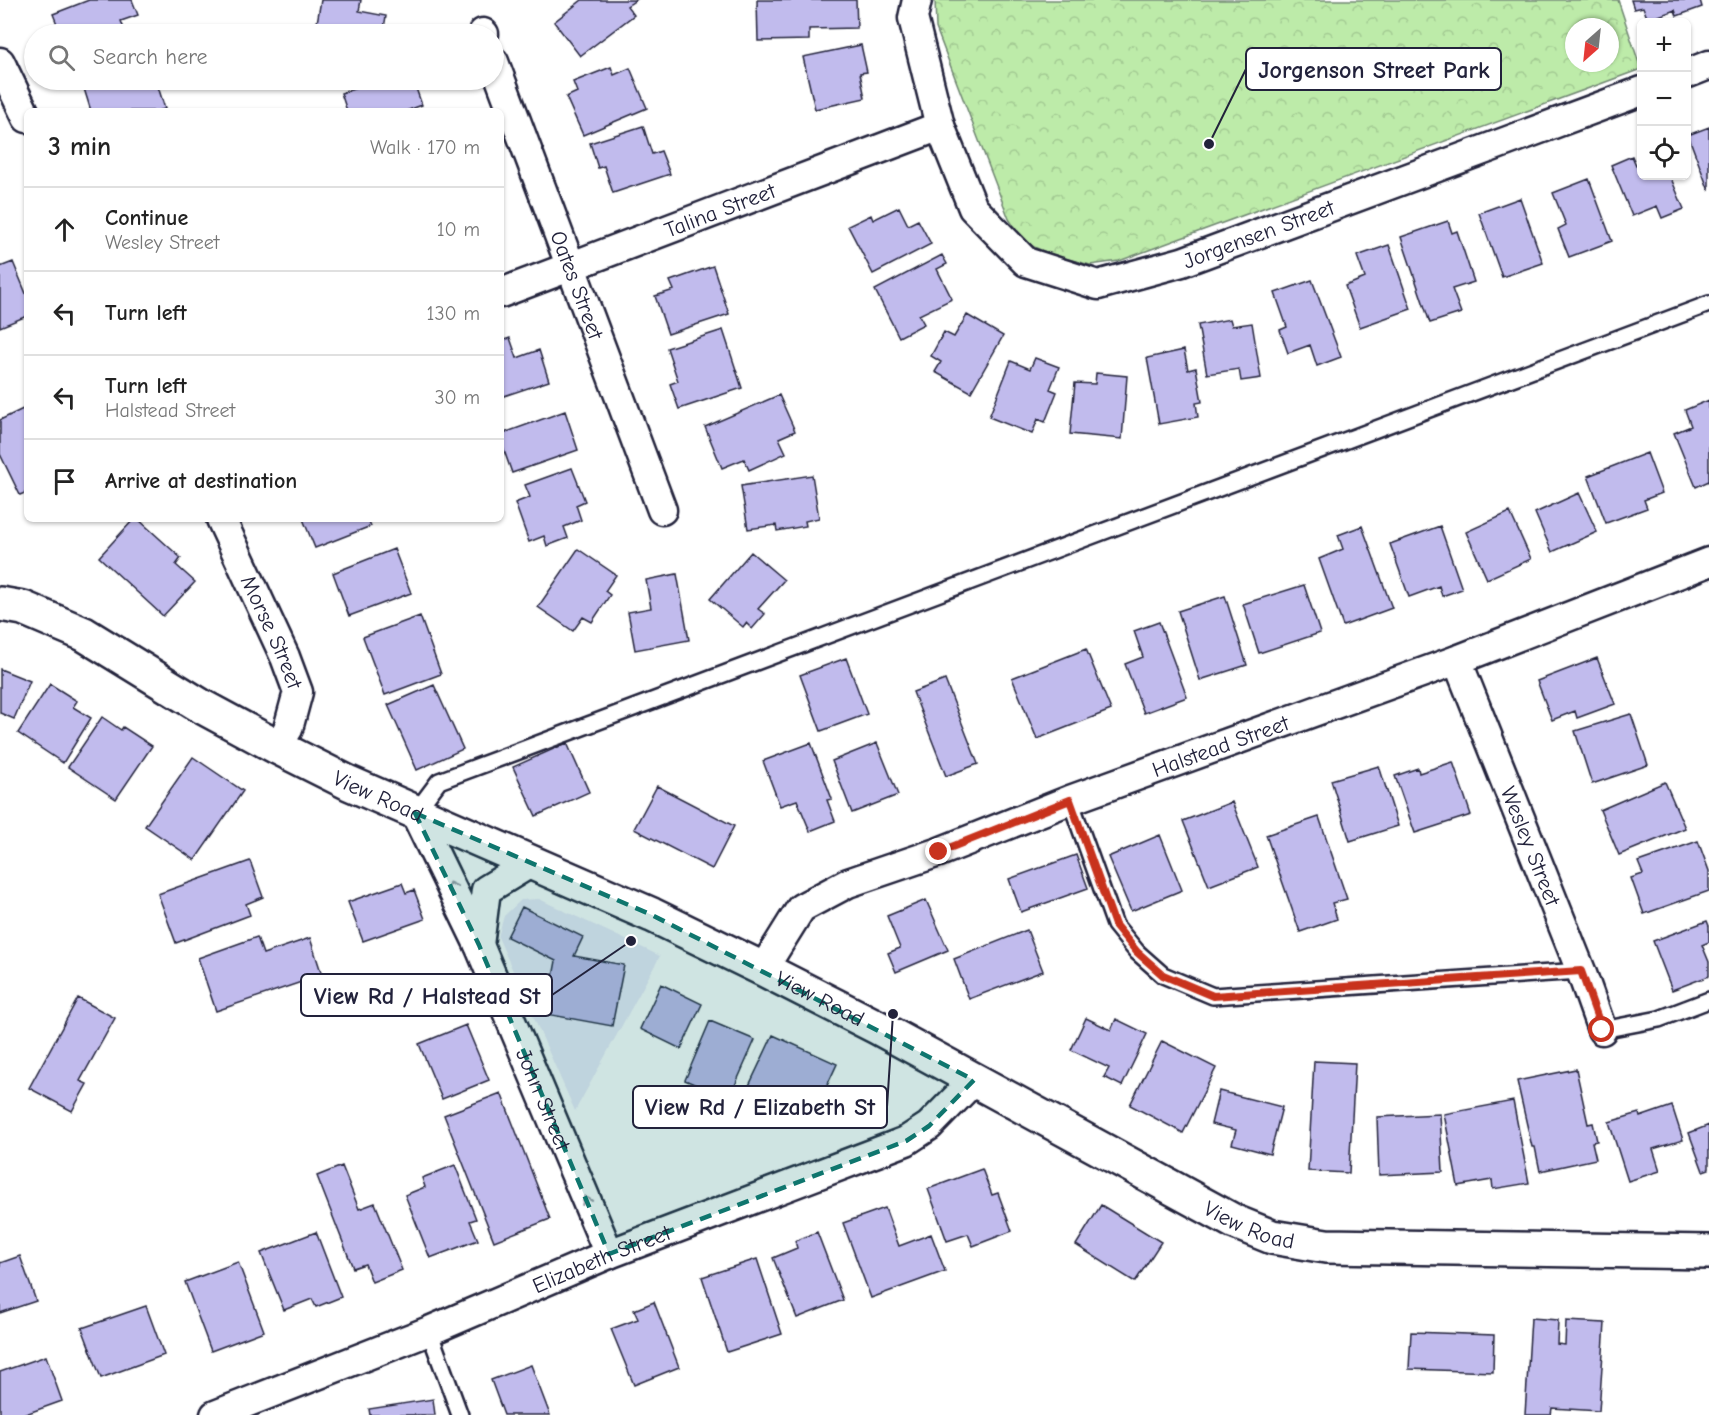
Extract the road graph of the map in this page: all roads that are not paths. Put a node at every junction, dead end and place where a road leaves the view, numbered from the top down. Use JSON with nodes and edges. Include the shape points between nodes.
{"nodes":[{"id":1,"x":916,"y":0,"type":"edge"},
{"id":2,"x":0,"y":62,"type":"edge"},
{"id":3,"x":1709,"y":65,"type":"edge"},
{"id":4,"x":1691,"y":72,"type":"edge"},
{"id":5,"x":504,"y":89,"type":"edge"},
{"id":6,"x":1637,"y":92,"type":"edge"},
{"id":7,"x":24,"y":112,"type":"edge"},
{"id":8,"x":940,"y":126,"type":"junction"},
{"id":9,"x":570,"y":267,"type":"junction"},
{"id":10,"x":504,"y":293,"type":"edge"},
{"id":11,"x":1709,"y":304,"type":"edge"},
{"id":12,"x":662,"y":510,"type":"dead end"},
{"id":13,"x":222,"y":522,"type":"edge"},
{"id":14,"x":1708,"y":564,"type":"edge"},
{"id":15,"x":0,"y":604,"type":"edge"},
{"id":16,"x":1457,"y":660,"type":"junction"},
{"id":17,"x":277,"y":747,"type":"junction"},
{"id":18,"x":1070,"y":800,"type":"junction"},
{"id":19,"x":416,"y":813,"type":"junction"},
{"id":20,"x":532,"y":862,"type":"junction"},
{"id":21,"x":479,"y":945,"type":"junction"},
{"id":22,"x":763,"y":969,"type":"junction"},
{"id":23,"x":1581,"y":971,"type":"junction"},
{"id":24,"x":1709,"y":1000,"type":"edge"},
{"id":25,"x":1602,"y":1030,"type":"joint"},
{"id":26,"x":974,"y":1080,"type":"junction"},
{"id":27,"x":1709,"y":1252,"type":"edge"},
{"id":28,"x":609,"y":1254,"type":"junction"},
{"id":29,"x":429,"y":1332,"type":"junction"},
{"id":30,"x":215,"y":1415,"type":"edge"},
{"id":31,"x":460,"y":1415,"type":"edge"}],
"edges":[{"from":1,"to":8,"type":"street","name":"Jorgensen Street","via":[[913,18]]},
{"from":2,"to":7,"type":"street"},
{"from":3,"to":4,"type":"street"},
{"from":5,"to":9,"type":"street","name":"Oates Street"},
{"from":6,"to":8,"type":"street","name":"Jorgensen Street","via":[[1182,262],[1098,285],[1026,262],[973,207]]},
{"from":8,"to":9,"type":"street","name":"Talina Street"},
{"from":9,"to":10,"type":"street","name":"Talina Street"},
{"from":9,"to":12,"type":"street","name":"Oates Street"},
{"from":11,"to":19,"type":"lane","via":[[439,781]]},
{"from":13,"to":17,"type":"street","name":"Morse Street","via":[[298,692],[288,729]]},
{"from":14,"to":16,"type":"street","name":"Halstead Street"},
{"from":15,"to":17,"type":"street","name":"View Road","via":[[23,608],[84,634],[201,706]]},
{"from":16,"to":18,"type":"street","name":"Halstead Street"},
{"from":16,"to":23,"type":"street","name":"Wesley Street"},
{"from":17,"to":19,"type":"street","name":"View Road"},
{"from":18,"to":22,"type":"street","name":"Halstead Street","via":[[848,883],[810,903],[801,908]]},
{"from":18,"to":23,"type":"lane","via":[[1115,925],[1163,975],[1213,996]]},
{"from":19,"to":20,"type":"street","name":"View Road"},
{"from":21,"to":19,"type":"street","name":"John Street","one_way":true},
{"from":20,"to":21,"type":"street","via":[[486,890]]},
{"from":20,"to":22,"type":"street","name":"View Road"},
{"from":28,"to":21,"type":"street","name":"John Street","one_way":true},
{"from":22,"to":26,"type":"street","name":"View Road"},
{"from":23,"to":25,"type":"street","name":"Wesley Street"},
{"from":24,"to":25,"type":"lane","via":[[1659,1019]]},
{"from":26,"to":27,"type":"street","name":"View Road","via":[[1225,1217],[1272,1236],[1326,1246]]},
{"from":26,"to":28,"type":"street","name":"Elizabeth Street","via":[[928,1126],[906,1141]]},
{"from":28,"to":29,"type":"street","name":"Elizabeth Street"},
{"from":29,"to":30,"type":"street","name":"Elizabeth Street"},
{"from":29,"to":31,"type":"lane"}]}
